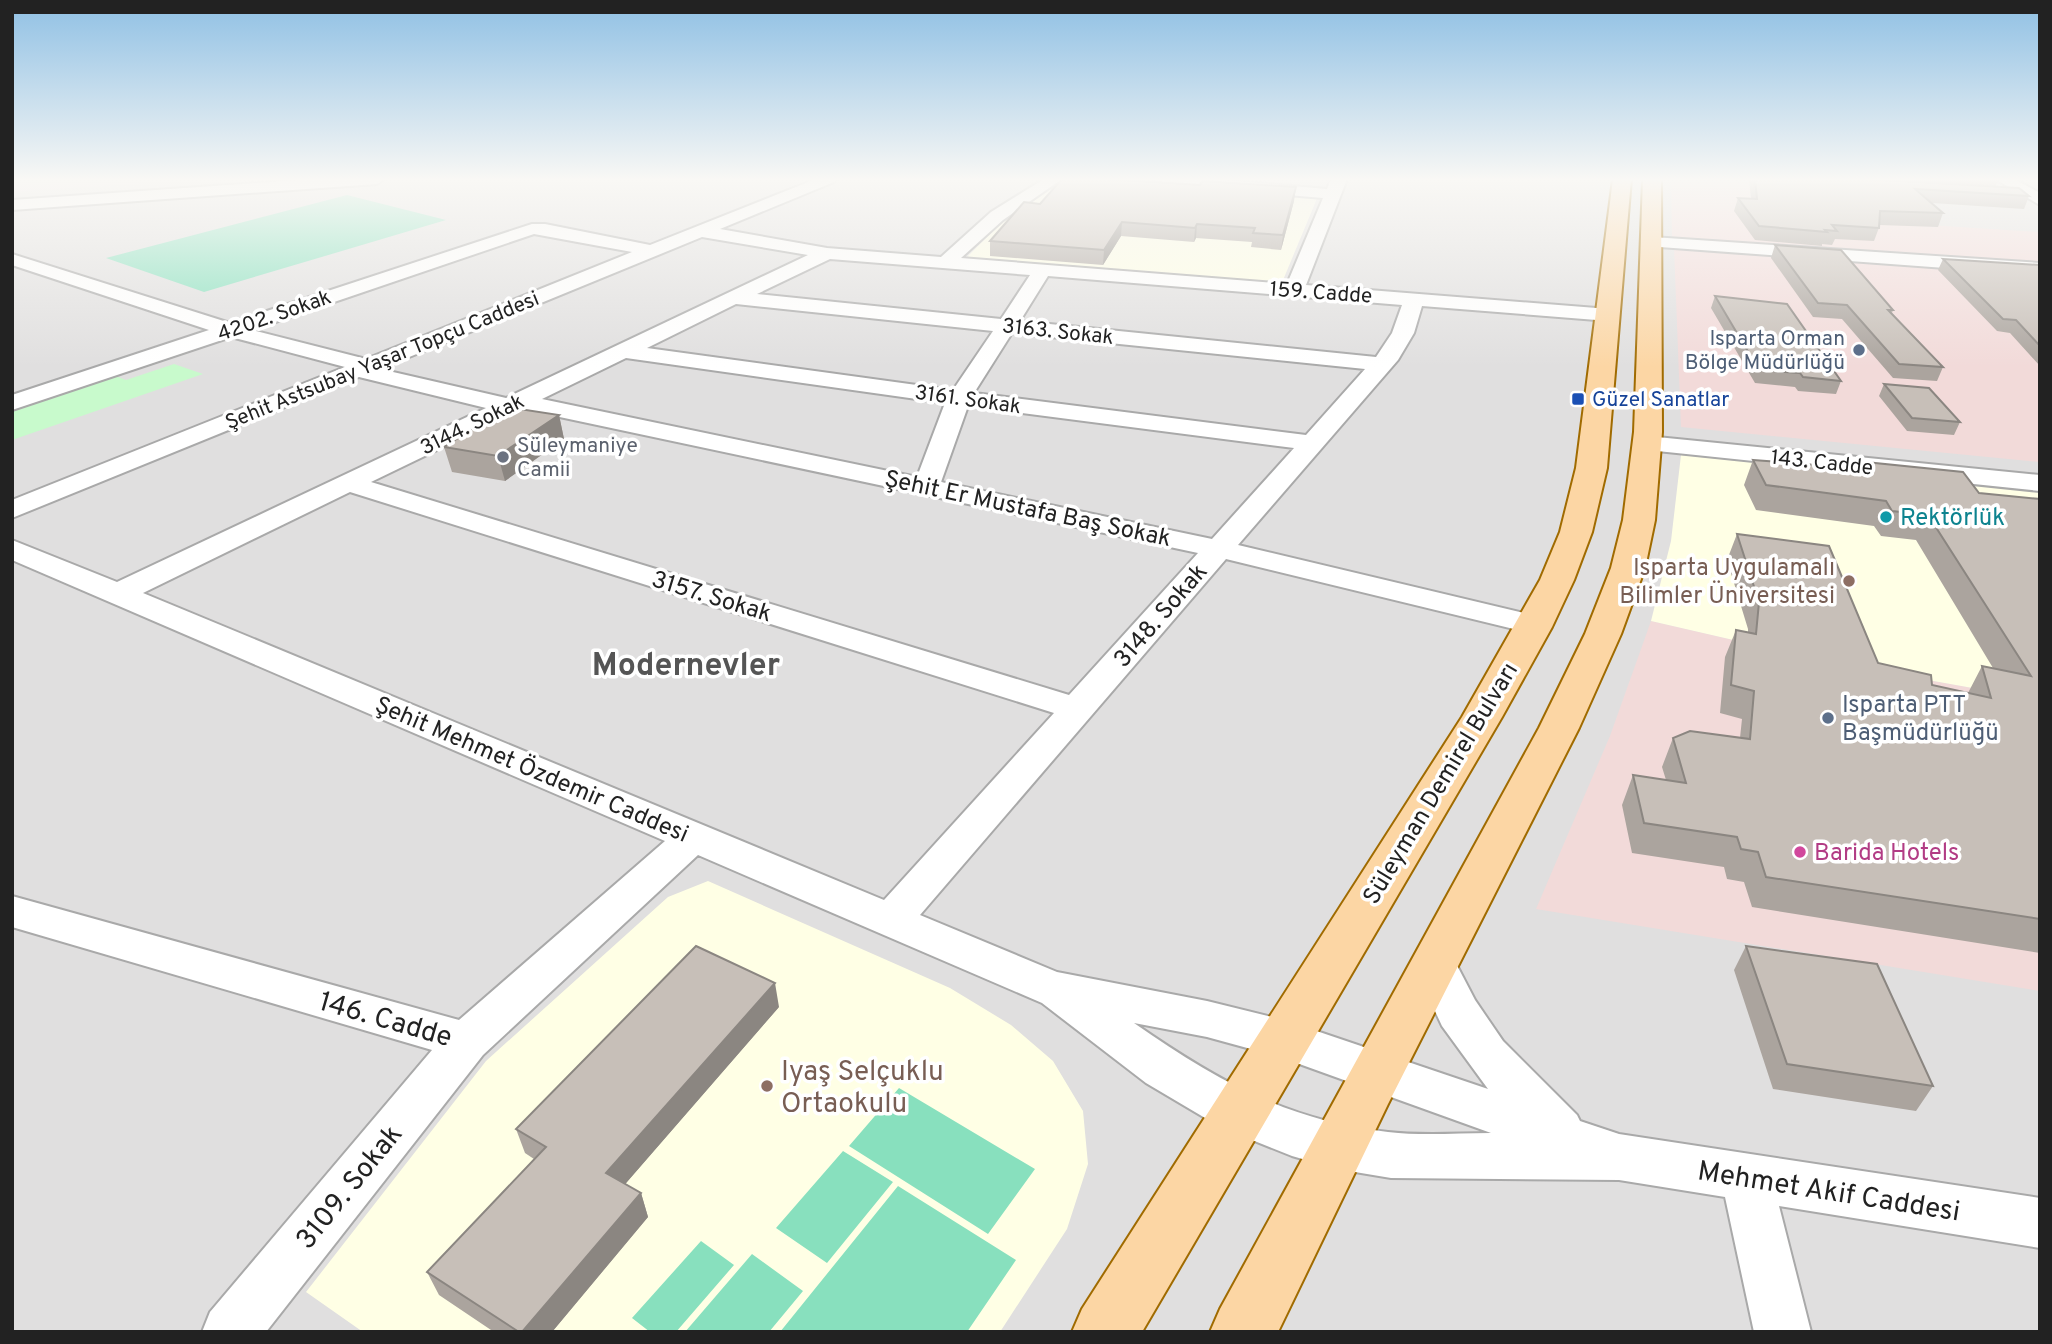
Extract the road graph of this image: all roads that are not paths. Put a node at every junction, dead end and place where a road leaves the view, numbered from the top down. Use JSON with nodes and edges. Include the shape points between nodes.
{"nodes":[{"id":1,"x":498,"y":242,"type":"edge"},
{"id":2,"x":607,"y":242,"type":"edge"},
{"id":3,"x":673,"y":242,"type":"edge"},
{"id":4,"x":762,"y":242,"type":"edge"},
{"id":5,"x":968,"y":242,"type":"edge"},
{"id":6,"x":1313,"y":242,"type":"edge"},
{"id":7,"x":1616,"y":242,"type":"edge"},
{"id":8,"x":1652,"y":242,"type":"joint"},
{"id":9,"x":652,"y":250,"type":"junction"},
{"id":10,"x":828,"y":253,"type":"junction"},
{"id":11,"x":12,"y":259,"type":"edge"},
{"id":12,"x":945,"y":262,"type":"junction"},
{"id":13,"x":2040,"y":269,"type":"edge"},
{"id":14,"x":1043,"y":270,"type":"junction"},
{"id":15,"x":1294,"y":290,"type":"junction"},
{"id":16,"x":734,"y":298,"type":"junction"},
{"id":17,"x":1413,"y":299,"type":"junction"},
{"id":18,"x":1609,"y":314,"type":"junction"},
{"id":19,"x":1006,"y":326,"type":"junction"},
{"id":20,"x":229,"y":330,"type":"junction"},
{"id":21,"x":624,"y":351,"type":"junction"},
{"id":22,"x":1382,"y":364,"type":"junction"},
{"id":23,"x":362,"y":368,"type":"junction"},
{"id":24,"x":12,"y":377,"type":"edge"},
{"id":25,"x":50,"y":390,"type":"junction"},
{"id":26,"x":959,"y":398,"type":"junction"},
{"id":27,"x":12,"y":403,"type":"edge"},
{"id":28,"x":514,"y":404,"type":"junction"},
{"id":29,"x":1647,"y":438,"type":"junction"},
{"id":30,"x":1312,"y":443,"type":"junction"},
{"id":31,"x":2040,"y":470,"type":"edge"},
{"id":32,"x":347,"y":483,"type":"junction"},
{"id":33,"x":2040,"y":483,"type":"edge"},
{"id":34,"x":926,"y":487,"type":"junction"},
{"id":35,"x":12,"y":510,"type":"edge"},
{"id":36,"x":12,"y":549,"type":"edge"},
{"id":37,"x":1219,"y":549,"type":"junction"},
{"id":38,"x":117,"y":594,"type":"junction"},
{"id":39,"x":1534,"y":625,"type":"junction"},
{"id":40,"x":1077,"y":709,"type":"junction"},
{"id":41,"x":694,"y":837,"type":"junction"},
{"id":42,"x":12,"y":911,"type":"edge"},
{"id":43,"x":891,"y":920,"type":"junction"},
{"id":44,"x":1435,"y":964,"type":"junction"},
{"id":45,"x":1051,"y":988,"type":"junction"},
{"id":46,"x":1284,"y":1039,"type":"junction"},
{"id":47,"x":467,"y":1041,"type":"junction"},
{"id":48,"x":1377,"y":1072,"type":"junction"},
{"id":49,"x":1239,"y":1113,"type":"junction"},
{"id":50,"x":1569,"y":1139,"type":"junction"},
{"id":51,"x":1337,"y":1147,"type":"junction"},
{"id":52,"x":1619,"y":1157,"type":"junction"},
{"id":53,"x":1746,"y":1177,"type":"junction"},
{"id":54,"x":2040,"y":1223,"type":"edge"},
{"id":55,"x":230,"y":1332,"type":"edge"},
{"id":56,"x":1105,"y":1332,"type":"edge"},
{"id":57,"x":1243,"y":1332,"type":"edge"},
{"id":58,"x":1783,"y":1332,"type":"edge"}],
"edges":[{"from":1,"to":20,"type":"street","name":"4202. Sokak"},
{"from":2,"to":9,"type":"street","name":"4202. Sokak"},
{"from":3,"to":9,"type":"street","name":"Şehit Astsubay Yaşar Topçu Caddesi"},
{"from":4,"to":10,"type":"street","name":"159. Cadde"},
{"from":5,"to":12,"type":"street"},
{"from":6,"to":15,"type":"street"},
{"from":7,"to":18,"type":"main road","name":"Süleyman Demirel Bulvarı"},
{"from":8,"to":13,"type":"street"},
{"from":8,"to":29,"type":"main road"},
{"from":9,"to":23,"type":"street","name":"Şehit Astsubay Yaşar Topçu Caddesi"},
{"from":10,"to":12,"type":"street","name":"159. Cadde"},
{"from":10,"to":16,"type":"street","name":"3144. Sokak"},
{"from":11,"to":20,"type":"street","name":"Şehit Er Mustafa Baş Sokak"},
{"from":12,"to":14,"type":"street","name":"159. Cadde"},
{"from":14,"to":15,"type":"street","name":"159. Cadde"},
{"from":14,"to":19,"type":"street"},
{"from":15,"to":17,"type":"street","name":"159. Cadde"},
{"from":16,"to":19,"type":"street","name":"3163. Sokak"},
{"from":16,"to":21,"type":"street","name":"3144. Sokak"},
{"from":17,"to":18,"type":"street","name":"159. Cadde"},
{"from":17,"to":22,"type":"street","name":"3148. Sokak","via":[[1403,333]]},
{"from":18,"to":39,"type":"main road","name":"Süleyman Demirel Bulvarı","via":[[1586,494],[1559,578]]},
{"from":19,"to":22,"type":"street","name":"3163. Sokak"},
{"from":19,"to":26,"type":"street"},
{"from":20,"to":23,"type":"street","name":"Şehit Er Mustafa Baş Sokak"},
{"from":20,"to":25,"type":"street","name":"4202. Sokak"},
{"from":21,"to":26,"type":"street","name":"3161. Sokak"},
{"from":21,"to":28,"type":"street","name":"3144. Sokak"},
{"from":22,"to":30,"type":"street","name":"3148. Sokak"},
{"from":23,"to":28,"type":"street","name":"Şehit Er Mustafa Baş Sokak"},
{"from":23,"to":35,"type":"street","name":"Şehit Astsubay Yaşar Topçu Caddesi"},
{"from":24,"to":25,"type":"street"},
{"from":25,"to":27,"type":"street","name":"4202. Sokak"},
{"from":26,"to":30,"type":"street","name":"3161. Sokak"},
{"from":26,"to":34,"type":"street"},
{"from":28,"to":32,"type":"street","name":"3144. Sokak"},
{"from":28,"to":34,"type":"street","name":"Şehit Er Mustafa Baş Sokak"},
{"from":29,"to":31,"type":"street","name":"143. Cadde"},
{"from":29,"to":33,"type":"street","name":"143. Cadde"},
{"from":29,"to":44,"type":"main road","via":[[1639,520],[1628,568],[1603,634]]},
{"from":30,"to":37,"type":"street","name":"3148. Sokak"},
{"from":32,"to":38,"type":"street","name":"3144. Sokak"},
{"from":32,"to":40,"type":"street","name":"3157. Sokak"},
{"from":34,"to":37,"type":"street","name":"Şehit Er Mustafa Baş Sokak"},
{"from":36,"to":38,"type":"street","name":"Şehit Mehmet Özdemir Caddesi"},
{"from":37,"to":39,"type":"street","name":"Şehit Er Mustafa Baş Sokak"},
{"from":37,"to":40,"type":"street","name":"3148. Sokak"},
{"from":38,"to":41,"type":"street","name":"Şehit Mehmet Özdemir Caddesi"},
{"from":39,"to":46,"type":"main road","name":"Süleyman Demirel Bulvarı"},
{"from":40,"to":43,"type":"street","name":"3148. Sokak"},
{"from":41,"to":43,"type":"street","name":"Şehit Mehmet Özdemir Caddesi"},
{"from":41,"to":47,"type":"street","name":"146. Cadde"},
{"from":42,"to":47,"type":"street","name":"146. Cadde"},
{"from":43,"to":45,"type":"street","name":"Şehit Mehmet Özdemir Caddesi"},
{"from":44,"to":48,"type":"main road"},
{"from":44,"to":50,"type":"street","via":[[1467,1030],[1524,1097]]},
{"from":45,"to":46,"type":"street","name":"Şehit Mehmet Özdemir Caddesi"},
{"from":45,"to":49,"type":"street","name":"Şehit Mehmet Özdemir Caddesi","via":[[1172,1075]]},
{"from":46,"to":48,"type":"street","name":"Mehmet Akif Caddesi"},
{"from":46,"to":49,"type":"main road","name":"Süleyman Demirel Bulvarı"},
{"from":47,"to":55,"type":"street","name":"3109. Sokak"},
{"from":48,"to":50,"type":"street","name":"Mehmet Akif Caddesi"},
{"from":48,"to":51,"type":"main road"},
{"from":49,"to":51,"type":"street","name":"Mehmet Akif Caddesi"},
{"from":49,"to":56,"type":"main road","name":"Süleyman Demirel Bulvarı"},
{"from":50,"to":52,"type":"street","name":"Mehmet Akif Caddesi"},
{"from":51,"to":52,"type":"street","name":"Mehmet Akif Caddesi","via":[[1391,1155]]},
{"from":51,"to":57,"type":"main road"},
{"from":52,"to":53,"type":"street","name":"Mehmet Akif Caddesi"},
{"from":53,"to":54,"type":"street","name":"Mehmet Akif Caddesi"},
{"from":53,"to":58,"type":"street"}]}
